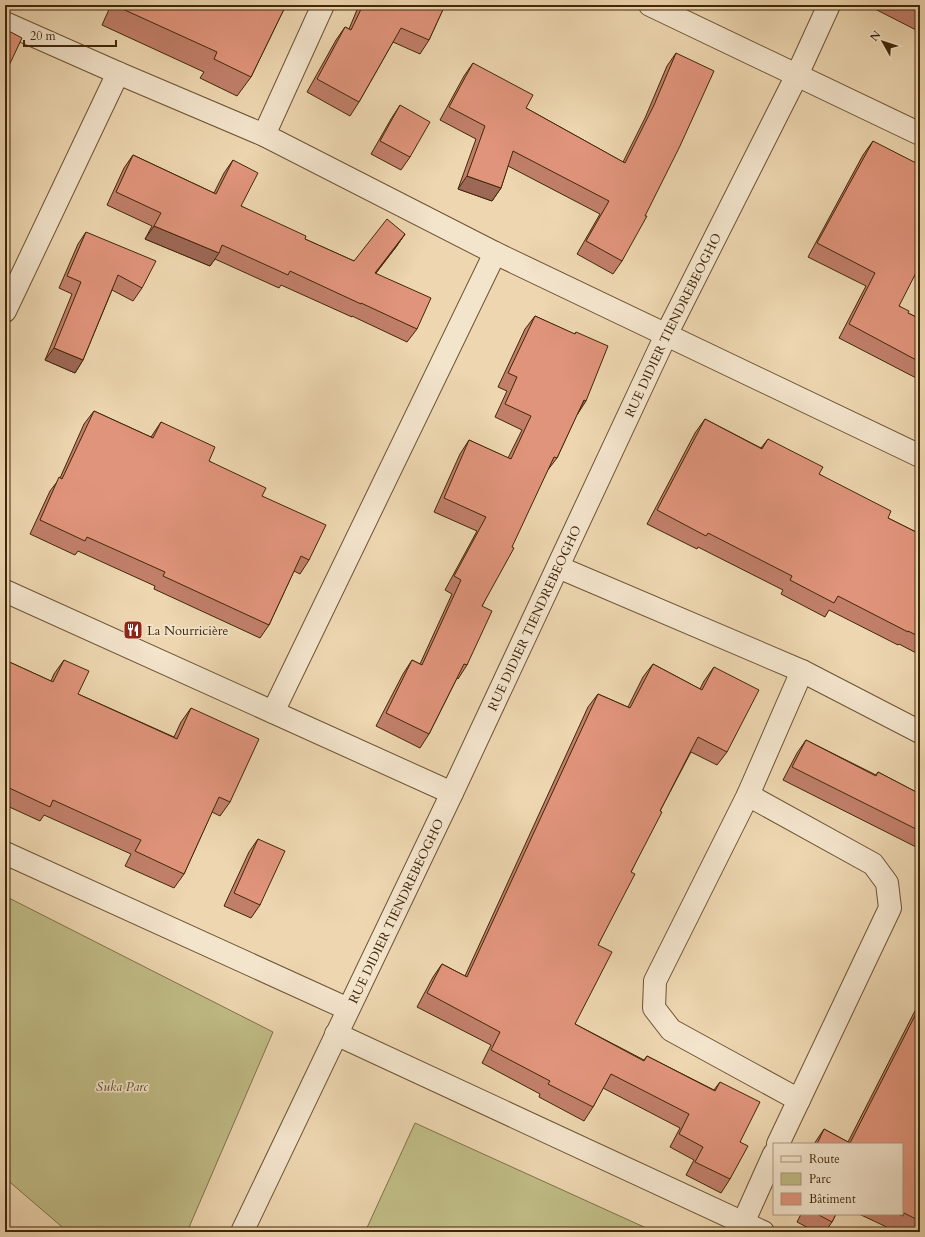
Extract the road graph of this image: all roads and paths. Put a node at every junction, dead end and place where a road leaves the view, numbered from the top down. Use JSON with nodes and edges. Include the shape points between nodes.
{"nodes":[{"id":1,"x":323,"y":5,"type":"edge"},
{"id":2,"x":650,"y":5,"type":"edge"},
{"id":3,"x":829,"y":5,"type":"edge"},
{"id":4,"x":5,"y":23,"type":"edge"},
{"id":5,"x":118,"y":73,"type":"junction"},
{"id":6,"x":797,"y":74,"type":"junction"},
{"id":7,"x":920,"y":134,"type":"edge"},
{"id":8,"x":264,"y":135,"type":"junction"},
{"id":9,"x":495,"y":253,"type":"junction"},
{"id":10,"x":5,"y":311,"type":"edge"},
{"id":11,"x":666,"y":335,"type":"junction"},
{"id":12,"x":920,"y":456,"type":"edge"},
{"id":13,"x":558,"y":566,"type":"junction"},
{"id":14,"x":5,"y":591,"type":"edge"},
{"id":15,"x":802,"y":671,"type":"junction"},
{"id":16,"x":273,"y":712,"type":"junction"},
{"id":17,"x":920,"y":732,"type":"edge"},
{"id":18,"x":452,"y":793,"type":"junction"},
{"id":19,"x":748,"y":794,"type":"junction"},
{"id":20,"x":5,"y":854,"type":"edge"},
{"id":21,"x":348,"y":1009,"type":"junction"},
{"id":22,"x":336,"y":1034,"type":"junction"},
{"id":23,"x":799,"y":1100,"type":"junction"},
{"id":24,"x":778,"y":1143,"type":"edge"},
{"id":25,"x":773,"y":1156,"type":"edge"},
{"id":26,"x":743,"y":1222,"type":"junction"},
{"id":27,"x":242,"y":1232,"type":"edge"},
{"id":28,"x":763,"y":1232,"type":"edge"}],
"edges":[{"from":1,"to":8,"type":"street"},
{"from":2,"to":6,"type":"street"},
{"from":3,"to":6,"type":"street","name":"RUE DIDIER TIENDREBEOGHO"},
{"from":4,"to":5,"type":"street"},
{"from":5,"to":8,"type":"street"},
{"from":5,"to":10,"type":"street"},
{"from":6,"to":7,"type":"street"},
{"from":6,"to":11,"type":"street","name":"RUE DIDIER TIENDREBEOGHO"},
{"from":8,"to":9,"type":"street"},
{"from":9,"to":11,"type":"street"},
{"from":9,"to":16,"type":"street"},
{"from":11,"to":12,"type":"street"},
{"from":11,"to":13,"type":"street","name":"RUE DIDIER TIENDREBEOGHO"},
{"from":13,"to":15,"type":"street"},
{"from":13,"to":18,"type":"street","name":"RUE DIDIER TIENDREBEOGHO"},
{"from":14,"to":16,"type":"street"},
{"from":15,"to":17,"type":"street"},
{"from":15,"to":19,"type":"street"},
{"from":16,"to":18,"type":"street"},
{"from":18,"to":21,"type":"street","name":"RUE DIDIER TIENDREBEOGHO"},
{"from":19,"to":23,"type":"street","via":[[873,864],[887,883],[890,908]]},
{"from":19,"to":23,"type":"street","via":[[655,981],[654,1008],[671,1030]]},
{"from":20,"to":21,"type":"street"},
{"from":21,"to":22,"type":"street","name":"RUE DIDIER TIENDREBEOGHO"},
{"from":22,"to":26,"type":"street"},
{"from":22,"to":27,"type":"street","name":"RUE DIDIER TIENDREBEOGHO"},
{"from":23,"to":24,"type":"street"},
{"from":25,"to":26,"type":"street"},
{"from":26,"to":28,"type":"street"}]}
